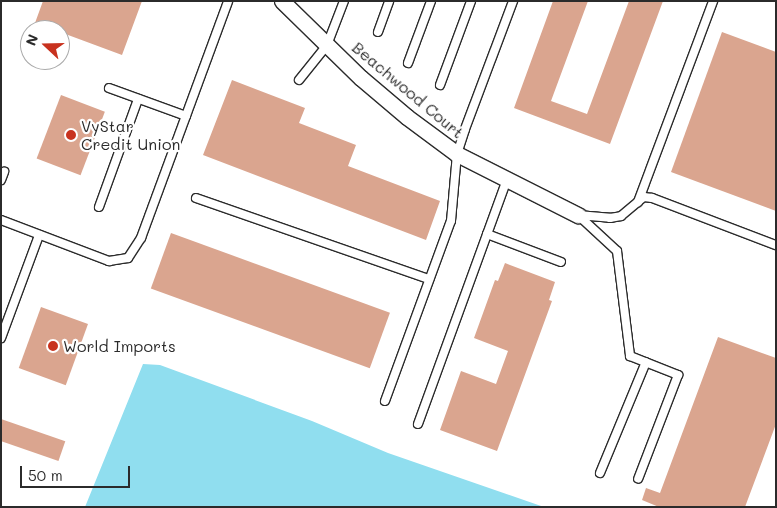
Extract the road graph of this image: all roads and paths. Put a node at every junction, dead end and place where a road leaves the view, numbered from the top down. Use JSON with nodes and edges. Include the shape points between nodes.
{"nodes":[{"id":1,"x":228,"y":1,"type":"edge"},
{"id":2,"x":282,"y":1,"type":"edge"},
{"id":3,"x":344,"y":1,"type":"edge"},
{"id":4,"x":389,"y":1,"type":"edge"},
{"id":5,"x":431,"y":1,"type":"edge"},
{"id":6,"x":471,"y":1,"type":"edge"},
{"id":7,"x":513,"y":1,"type":"edge"},
{"id":8,"x":713,"y":1,"type":"edge"},
{"id":9,"x":378,"y":32,"type":"dead end"},
{"id":10,"x":327,"y":45,"type":"junction"},
{"id":11,"x":408,"y":63,"type":"dead end"},
{"id":12,"x":299,"y":80,"type":"dead end"},
{"id":13,"x":440,"y":85,"type":"dead end"},
{"id":14,"x":109,"y":88,"type":"dead end"},
{"id":15,"x":138,"y":99,"type":"junction"},
{"id":16,"x":186,"y":116,"type":"junction"},
{"id":17,"x":457,"y":154,"type":"junction"},
{"id":18,"x":4,"y":172,"type":"dead end"},
{"id":19,"x":507,"y":179,"type":"junction"},
{"id":20,"x":1,"y":180,"type":"edge"},
{"id":21,"x":196,"y":198,"type":"dead end"},
{"id":22,"x":638,"y":202,"type":"junction"},
{"id":23,"x":99,"y":207,"type":"dead end"},
{"id":24,"x":578,"y":215,"type":"junction"},
{"id":25,"x":1,"y":220,"type":"edge"},
{"id":26,"x":487,"y":234,"type":"junction"},
{"id":27,"x":39,"y":235,"type":"junction"},
{"id":28,"x":776,"y":245,"type":"edge"},
{"id":29,"x":561,"y":262,"type":"dead end"},
{"id":30,"x":430,"y":279,"type":"junction"},
{"id":31,"x":1,"y":338,"type":"edge"},
{"id":32,"x":646,"y":362,"type":"junction"},
{"id":33,"x":385,"y":402,"type":"dead end"},
{"id":34,"x":418,"y":424,"type":"dead end"},
{"id":35,"x":600,"y":473,"type":"dead end"},
{"id":36,"x":638,"y":479,"type":"dead end"}],
"edges":[{"from":1,"to":16,"type":"lane"},
{"from":2,"to":10,"type":"street","name":"Beachwood Court"},
{"from":3,"to":10,"type":"lane"},
{"from":4,"to":9,"type":"lane"},
{"from":5,"to":11,"type":"lane"},
{"from":6,"to":13,"type":"lane"},
{"from":7,"to":17,"type":"lane"},
{"from":8,"to":22,"type":"lane"},
{"from":10,"to":12,"type":"lane"},
{"from":10,"to":17,"type":"street","name":"Beachwood Court","via":[[407,117]]},
{"from":14,"to":15,"type":"lane"},
{"from":15,"to":16,"type":"lane"},
{"from":15,"to":23,"type":"lane"},
{"from":16,"to":27,"type":"lane","via":[[141,238],[128,258],[109,261]]},
{"from":17,"to":19,"type":"street","name":"Beachwood Court"},
{"from":17,"to":30,"type":"lane","via":[[451,221]]},
{"from":18,"to":20,"type":"lane"},
{"from":19,"to":24,"type":"street","name":"Beachwood Court"},
{"from":19,"to":26,"type":"lane"},
{"from":21,"to":30,"type":"lane"},
{"from":22,"to":24,"type":"lane","via":[[620,216]]},
{"from":22,"to":28,"type":"lane","via":[[644,197],[652,198]]},
{"from":24,"to":32,"type":"lane","via":[[617,251],[630,356]]},
{"from":25,"to":27,"type":"lane"},
{"from":26,"to":29,"type":"lane"},
{"from":26,"to":34,"type":"lane"},
{"from":27,"to":31,"type":"lane"},
{"from":30,"to":33,"type":"lane"},
{"from":32,"to":35,"type":"lane"},
{"from":32,"to":36,"type":"lane","via":[[678,375]]}]}
